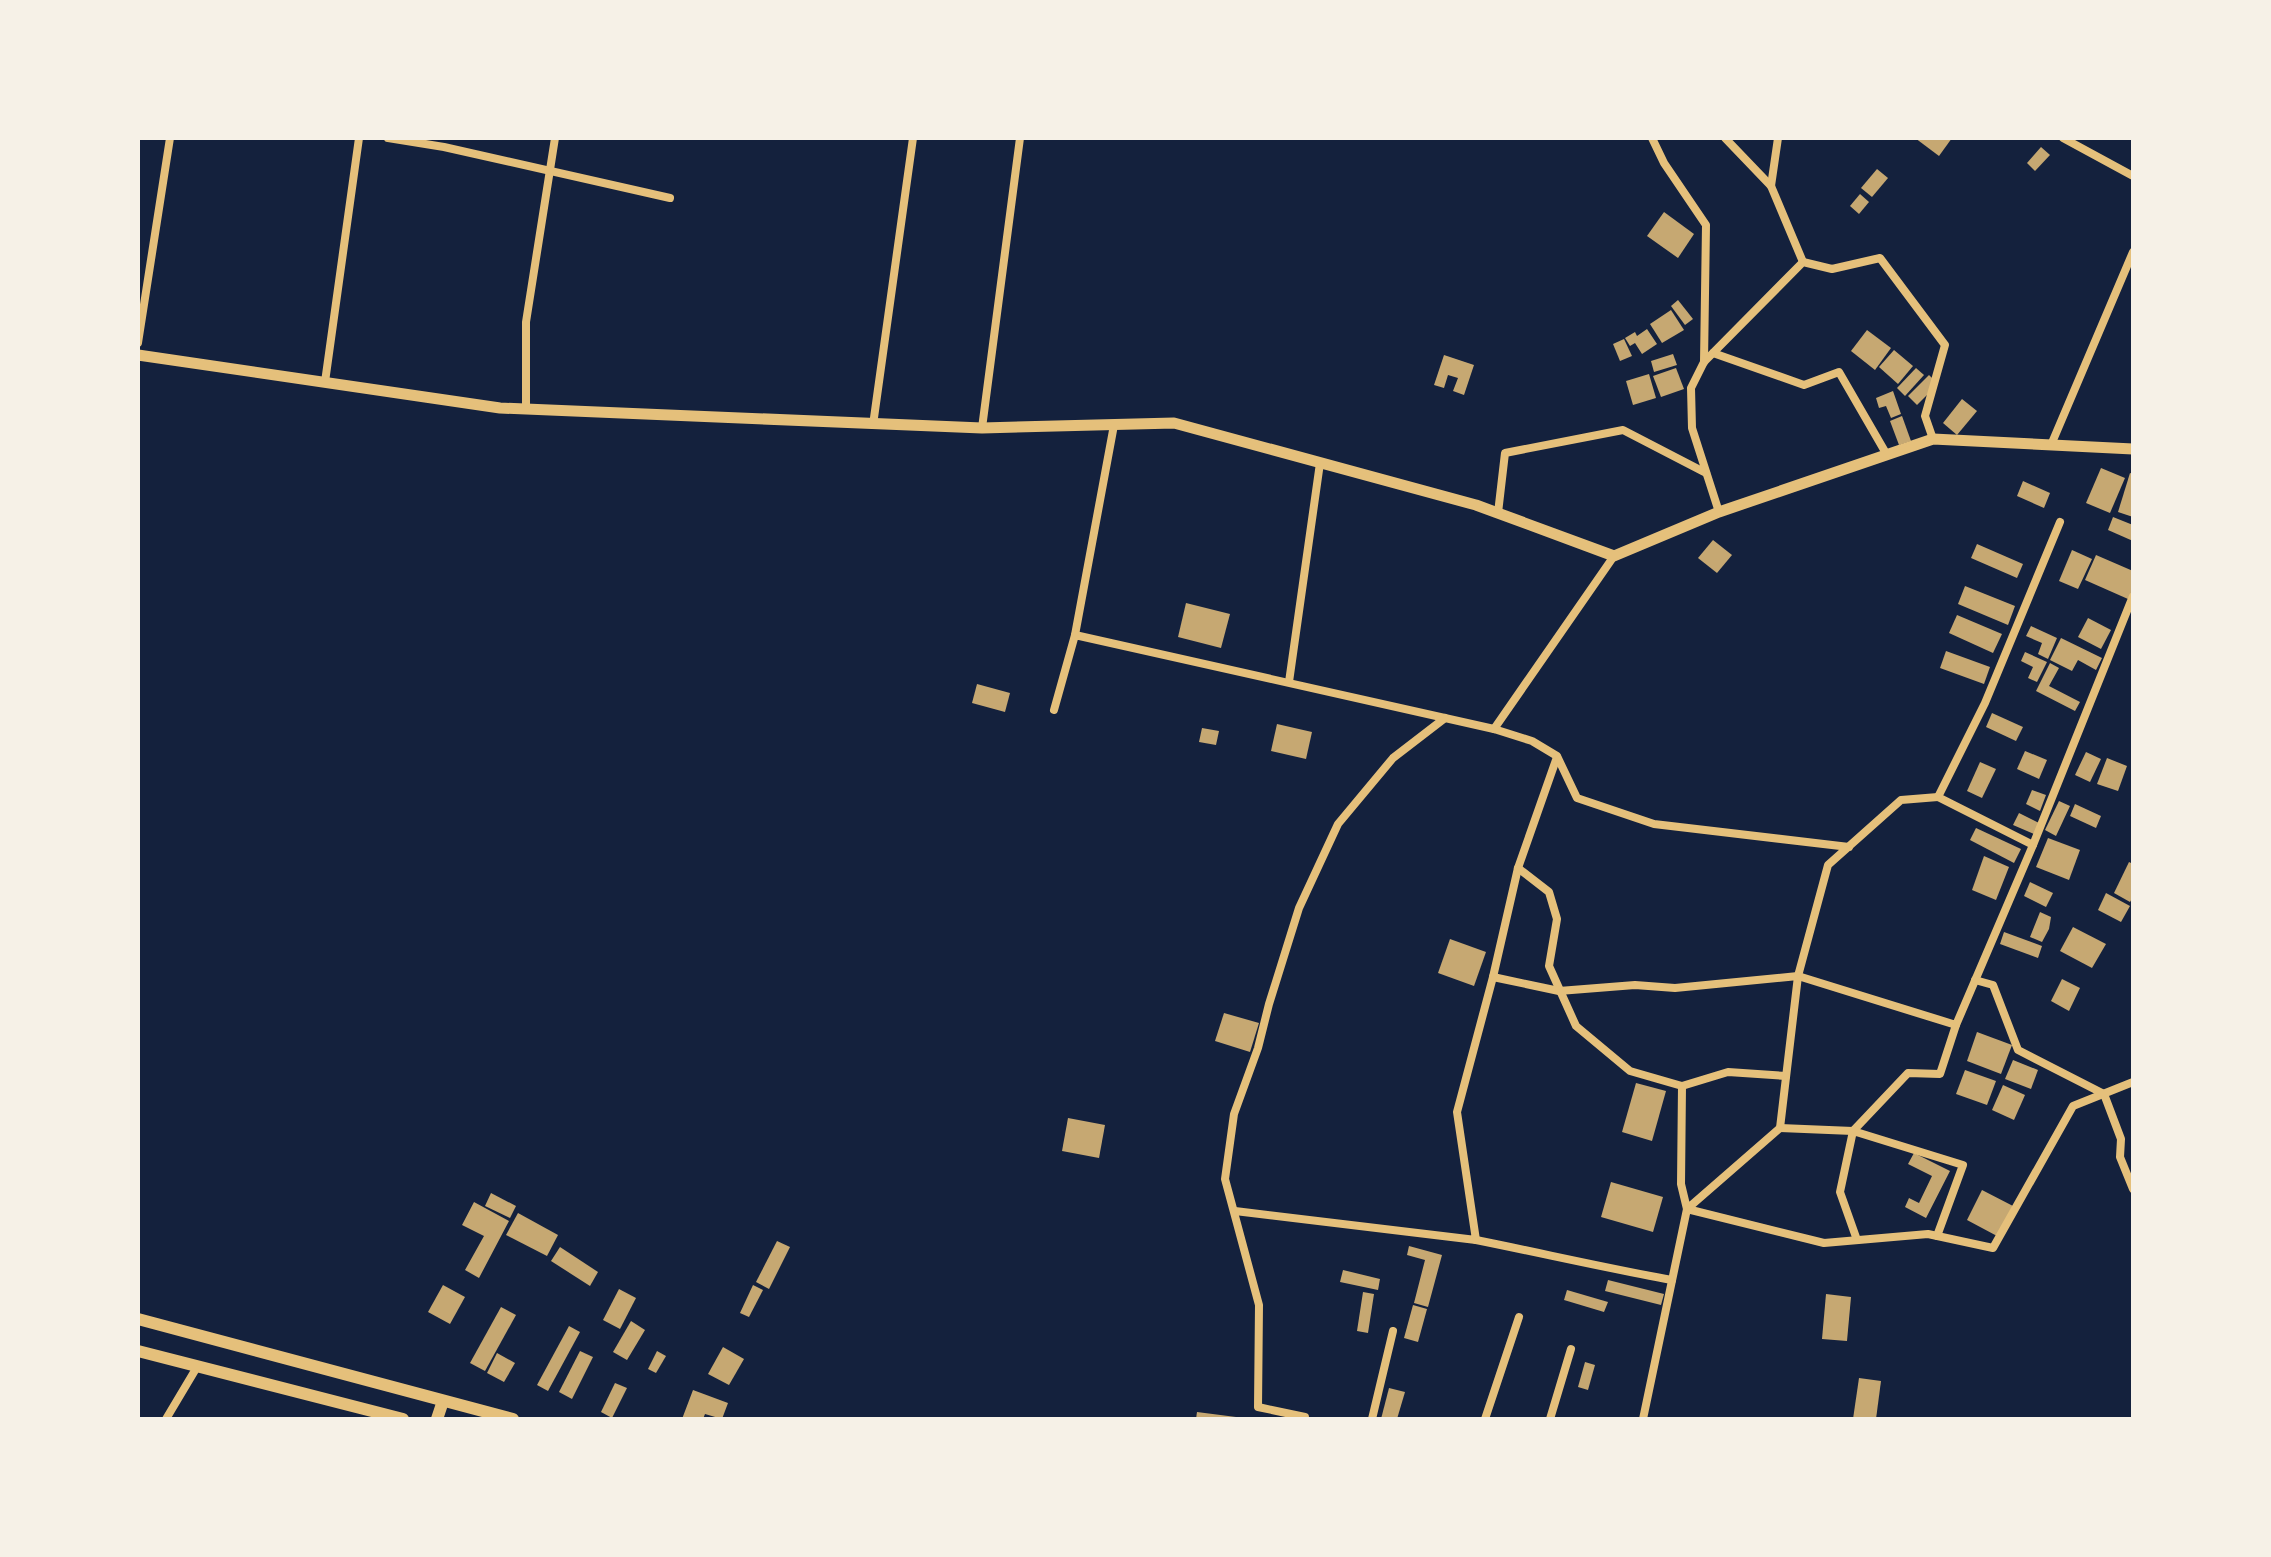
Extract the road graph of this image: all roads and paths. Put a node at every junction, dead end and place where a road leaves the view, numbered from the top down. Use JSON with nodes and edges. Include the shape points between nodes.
{"nodes":[{"id":1,"x":170,"y":138,"type":"edge"},
{"id":2,"x":359,"y":138,"type":"edge"},
{"id":3,"x":388,"y":138,"type":"edge"},
{"id":4,"x":555,"y":138,"type":"edge"},
{"id":5,"x":913,"y":138,"type":"edge"},
{"id":6,"x":1020,"y":138,"type":"edge"},
{"id":7,"x":1652,"y":138,"type":"edge"},
{"id":8,"x":1725,"y":138,"type":"edge"},
{"id":9,"x":1778,"y":138,"type":"edge"},
{"id":10,"x":2063,"y":138,"type":"edge"},
{"id":11,"x":549,"y":173,"type":"junction"},
{"id":12,"x":2133,"y":176,"type":"edge"},
{"id":13,"x":1771,"y":186,"type":"junction"},
{"id":14,"x":670,"y":198,"type":"dead end"},
{"id":15,"x":2133,"y":252,"type":"edge"},
{"id":16,"x":1803,"y":262,"type":"junction"},
{"id":17,"x":138,"y":343,"type":"edge"},
{"id":18,"x":1713,"y":353,"type":"junction"},
{"id":19,"x":138,"y":355,"type":"edge"},
{"id":20,"x":1704,"y":362,"type":"junction"},
{"id":21,"x":325,"y":382,"type":"junction"},
{"id":22,"x":526,"y":409,"type":"junction"},
{"id":23,"x":873,"y":425,"type":"junction"},
{"id":24,"x":1114,"y":425,"type":"junction"},
{"id":25,"x":982,"y":428,"type":"junction"},
{"id":26,"x":1933,"y":439,"type":"junction"},
{"id":27,"x":2051,"y":445,"type":"junction"},
{"id":28,"x":2133,"y":449,"type":"edge"},
{"id":29,"x":1887,"y":455,"type":"junction"},
{"id":30,"x":1320,"y":463,"type":"junction"},
{"id":31,"x":1707,"y":473,"type":"junction"},
{"id":32,"x":1719,"y":512,"type":"junction"},
{"id":33,"x":1498,"y":513,"type":"junction"},
{"id":34,"x":2060,"y":522,"type":"dead end"},
{"id":35,"x":1614,"y":556,"type":"junction"},
{"id":36,"x":2133,"y":596,"type":"edge"},
{"id":37,"x":1075,"y":635,"type":"junction"},
{"id":38,"x":1289,"y":682,"type":"junction"},
{"id":39,"x":1054,"y":710,"type":"dead end"},
{"id":40,"x":1445,"y":718,"type":"junction"},
{"id":41,"x":1494,"y":729,"type":"junction"},
{"id":42,"x":1557,"y":756,"type":"junction"},
{"id":43,"x":1938,"y":797,"type":"junction"},
{"id":44,"x":2033,"y":845,"type":"junction"},
{"id":45,"x":1849,"y":847,"type":"junction"},
{"id":46,"x":1518,"y":868,"type":"junction"},
{"id":47,"x":1798,"y":976,"type":"junction"},
{"id":48,"x":1493,"y":977,"type":"junction"},
{"id":49,"x":1975,"y":980,"type":"junction"},
{"id":50,"x":1559,"y":991,"type":"junction"},
{"id":51,"x":1956,"y":1025,"type":"junction"},
{"id":52,"x":1786,"y":1076,"type":"junction"},
{"id":53,"x":2133,"y":1082,"type":"edge"},
{"id":54,"x":1682,"y":1086,"type":"junction"},
{"id":55,"x":2104,"y":1094,"type":"junction"},
{"id":56,"x":1780,"y":1128,"type":"junction"},
{"id":57,"x":1853,"y":1131,"type":"junction"},
{"id":58,"x":2133,"y":1189,"type":"edge"},
{"id":59,"x":1687,"y":1209,"type":"junction"},
{"id":60,"x":1235,"y":1211,"type":"junction"},
{"id":61,"x":1937,"y":1236,"type":"junction"},
{"id":62,"x":1476,"y":1240,"type":"junction"},
{"id":63,"x":1857,"y":1240,"type":"junction"},
{"id":64,"x":1672,"y":1280,"type":"junction"},
{"id":65,"x":1519,"y":1317,"type":"dead end"},
{"id":66,"x":138,"y":1319,"type":"edge"},
{"id":67,"x":1393,"y":1331,"type":"dead end"},
{"id":68,"x":1571,"y":1349,"type":"dead end"},
{"id":69,"x":138,"y":1351,"type":"edge"},
{"id":70,"x":197,"y":1367,"type":"junction"},
{"id":71,"x":443,"y":1401,"type":"junction"},
{"id":72,"x":166,"y":1419,"type":"edge"},
{"id":73,"x":403,"y":1419,"type":"edge"},
{"id":74,"x":437,"y":1419,"type":"edge"},
{"id":75,"x":513,"y":1419,"type":"edge"},
{"id":76,"x":1305,"y":1419,"type":"edge"},
{"id":77,"x":1372,"y":1419,"type":"edge"},
{"id":78,"x":1485,"y":1419,"type":"edge"},
{"id":79,"x":1550,"y":1419,"type":"edge"},
{"id":80,"x":1643,"y":1419,"type":"edge"}],
"edges":[{"from":1,"to":17,"type":"street"},
{"from":2,"to":21,"type":"street"},
{"from":3,"to":11,"type":"street"},
{"from":4,"to":11,"type":"street"},
{"from":5,"to":23,"type":"street"},
{"from":6,"to":25,"type":"street"},
{"from":7,"to":20,"type":"street","via":[[1706,225]]},
{"from":8,"to":13,"type":"street"},
{"from":9,"to":13,"type":"street"},
{"from":10,"to":12,"type":"street"},
{"from":11,"to":14,"type":"street"},
{"from":11,"to":22,"type":"street","via":[[526,322]]},
{"from":13,"to":16,"type":"street"},
{"from":15,"to":27,"type":"street"},
{"from":16,"to":18,"type":"street"},
{"from":16,"to":26,"type":"street","via":[[1832,269],[1880,258],[1945,345],[1925,416]]},
{"from":18,"to":20,"type":"street"},
{"from":18,"to":29,"type":"street","via":[[1804,385],[1839,372]]},
{"from":19,"to":21,"type":"street"},
{"from":20,"to":31,"type":"street","via":[[1691,388],[1692,428]]},
{"from":21,"to":22,"type":"street"},
{"from":22,"to":23,"type":"street"},
{"from":23,"to":25,"type":"street"},
{"from":24,"to":25,"type":"street"},
{"from":24,"to":30,"type":"street","via":[[1174,423]]},
{"from":24,"to":37,"type":"street"},
{"from":26,"to":27,"type":"street"},
{"from":26,"to":29,"type":"street"},
{"from":27,"to":28,"type":"street"},
{"from":29,"to":32,"type":"street"},
{"from":30,"to":33,"type":"street"},
{"from":30,"to":38,"type":"street"},
{"from":31,"to":32,"type":"street"},
{"from":31,"to":33,"type":"street","via":[[1623,430],[1505,453]]},
{"from":32,"to":35,"type":"street"},
{"from":33,"to":35,"type":"street"},
{"from":34,"to":43,"type":"street","via":[[1985,703]]},
{"from":35,"to":41,"type":"street"},
{"from":36,"to":44,"type":"street"},
{"from":37,"to":38,"type":"street"},
{"from":37,"to":39,"type":"street"},
{"from":38,"to":40,"type":"street"},
{"from":40,"to":41,"type":"street"},
{"from":40,"to":60,"type":"street","via":[[1393,758],[1338,824],[1299,908],[1234,1114],[1225,1179]]},
{"from":41,"to":42,"type":"street"},
{"from":42,"to":45,"type":"street","via":[[1577,798],[1654,824]]},
{"from":42,"to":46,"type":"street"},
{"from":43,"to":44,"type":"street"},
{"from":43,"to":45,"type":"street","via":[[1901,800]]},
{"from":44,"to":49,"type":"street"},
{"from":45,"to":47,"type":"street","via":[[1828,865]]},
{"from":46,"to":48,"type":"street"},
{"from":46,"to":50,"type":"street","via":[[1549,892],[1557,919],[1549,966]]},
{"from":47,"to":50,"type":"street","via":[[1675,988],[1635,985]]},
{"from":47,"to":51,"type":"street"},
{"from":47,"to":52,"type":"street"},
{"from":48,"to":50,"type":"street"},
{"from":48,"to":62,"type":"street","via":[[1457,1112]]},
{"from":49,"to":51,"type":"street"},
{"from":49,"to":55,"type":"street","via":[[1993,985],[2018,1050]]},
{"from":50,"to":54,"type":"street","via":[[1576,1026],[1630,1071]]},
{"from":51,"to":57,"type":"street","via":[[1940,1074],[1908,1073]]},
{"from":52,"to":54,"type":"street","via":[[1728,1072]]},
{"from":52,"to":56,"type":"street"},
{"from":53,"to":55,"type":"street"},
{"from":54,"to":59,"type":"street","via":[[1681,1184]]},
{"from":55,"to":58,"type":"street"},
{"from":55,"to":61,"type":"street","via":[[2073,1106],[1993,1248]]},
{"from":56,"to":57,"type":"street"},
{"from":56,"to":59,"type":"street"},
{"from":57,"to":61,"type":"street","via":[[1963,1165]]},
{"from":57,"to":63,"type":"street","via":[[1840,1192]]},
{"from":59,"to":63,"type":"street","via":[[1824,1243]]},
{"from":59,"to":64,"type":"street"},
{"from":60,"to":62,"type":"street"},
{"from":60,"to":76,"type":"street","via":[[1259,1305],[1258,1407]]},
{"from":61,"to":63,"type":"street"},
{"from":62,"to":64,"type":"street"},
{"from":64,"to":80,"type":"street"},
{"from":65,"to":78,"type":"street"},
{"from":66,"to":71,"type":"main road"},
{"from":67,"to":77,"type":"street"},
{"from":68,"to":79,"type":"street"},
{"from":69,"to":70,"type":"main road"},
{"from":70,"to":72,"type":"street"},
{"from":70,"to":73,"type":"main road"},
{"from":71,"to":74,"type":"main road"},
{"from":71,"to":75,"type":"main road"}]}
